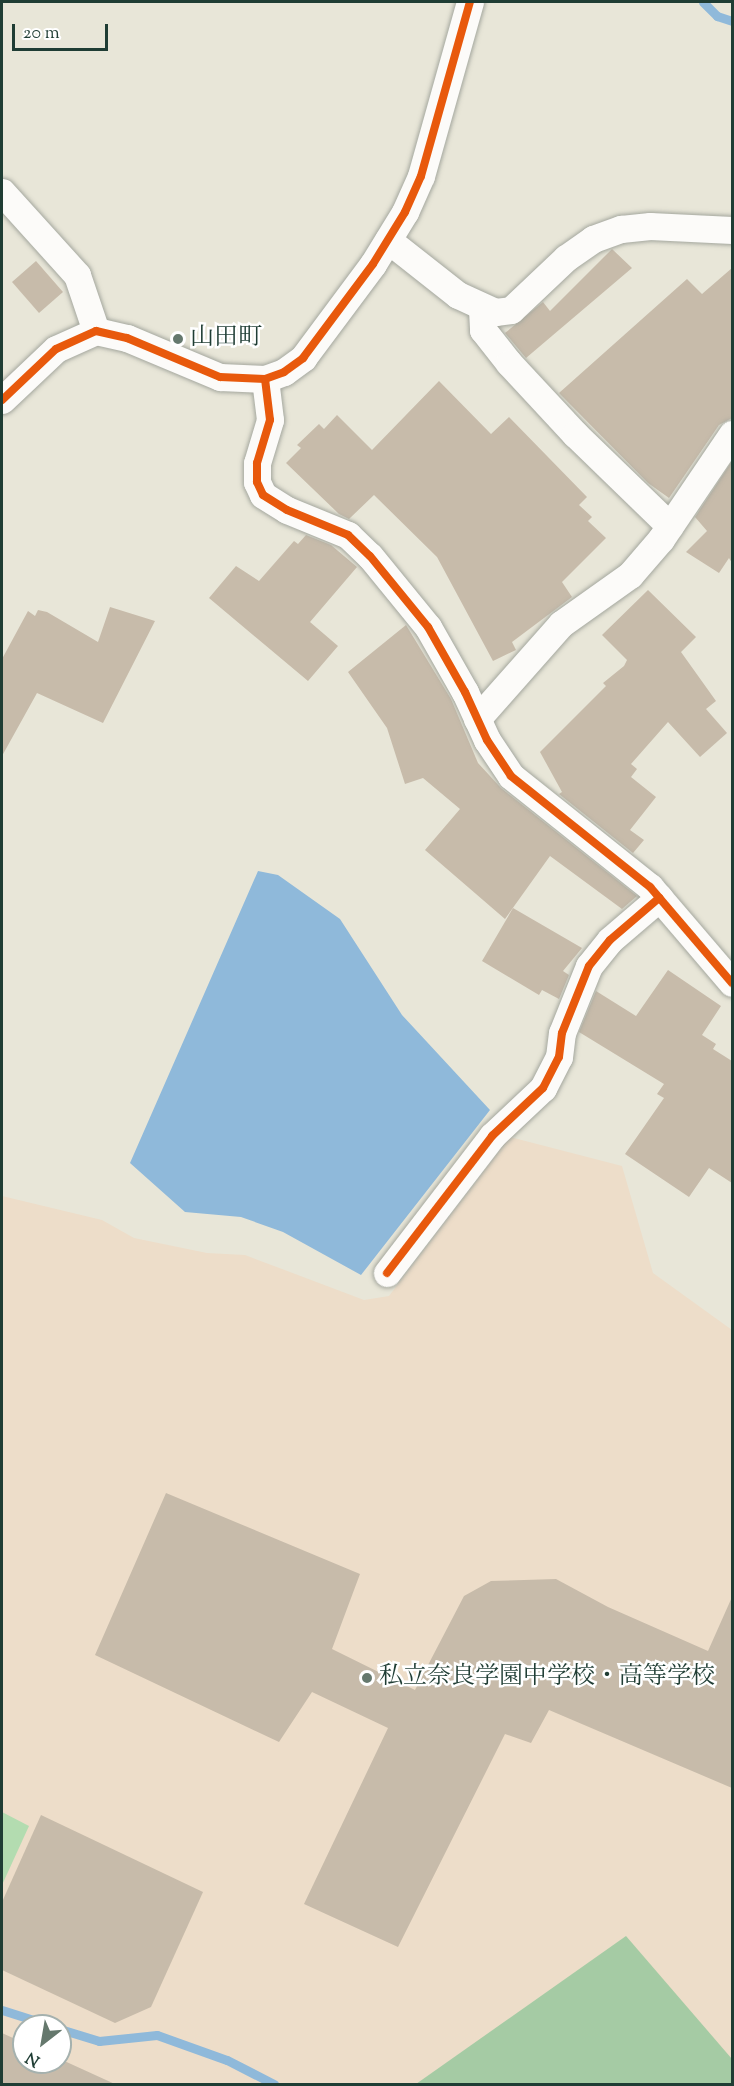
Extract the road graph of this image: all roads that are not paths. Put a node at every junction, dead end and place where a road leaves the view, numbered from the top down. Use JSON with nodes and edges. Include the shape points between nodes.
{"nodes":[{"id":1,"x":470,"y":2,"type":"edge"},
{"id":2,"x":2,"y":192,"type":"edge"},
{"id":3,"x":732,"y":231,"type":"edge"},
{"id":4,"x":388,"y":240,"type":"junction"},
{"id":5,"x":482,"y":309,"type":"junction"},
{"id":6,"x":96,"y":331,"type":"junction"},
{"id":7,"x":265,"y":379,"type":"junction"},
{"id":8,"x":2,"y":400,"type":"edge"},
{"id":9,"x":732,"y":434,"type":"edge"},
{"id":10,"x":670,"y":526,"type":"junction"},
{"id":11,"x":477,"y":719,"type":"junction"},
{"id":12,"x":659,"y":898,"type":"junction"},
{"id":13,"x":732,"y":983,"type":"edge"},
{"id":14,"x":387,"y":1273,"type":"dead end"}],
"edges":[{"from":1,"to":4,"type":"street","via":[[421,176]]},
{"from":2,"to":6,"type":"street","via":[[76,275]]},
{"from":3,"to":5,"type":"street","via":[[650,226],[621,229],[593,239],[566,258],[511,310]]},
{"from":4,"to":5,"type":"street"},
{"from":4,"to":7,"type":"street","via":[[323,335],[290,367]]},
{"from":5,"to":10,"type":"street","via":[[483,330],[509,363]]},
{"from":6,"to":7,"type":"street","via":[[127,338],[220,377]]},
{"from":6,"to":8,"type":"street","via":[[56,349]]},
{"from":7,"to":11,"type":"street","via":[[270,420],[257,463],[257,482],[263,495],[287,510],[348,535],[370,556],[428,627]]},
{"from":9,"to":10,"type":"street"},
{"from":10,"to":11,"type":"street","via":[[630,575],[561,624]]},
{"from":11,"to":12,"type":"street","via":[[512,776]]},
{"from":12,"to":13,"type":"street"},
{"from":12,"to":14,"type":"street","via":[[610,940],[589,966],[548,1082],[492,1136]]}]}
